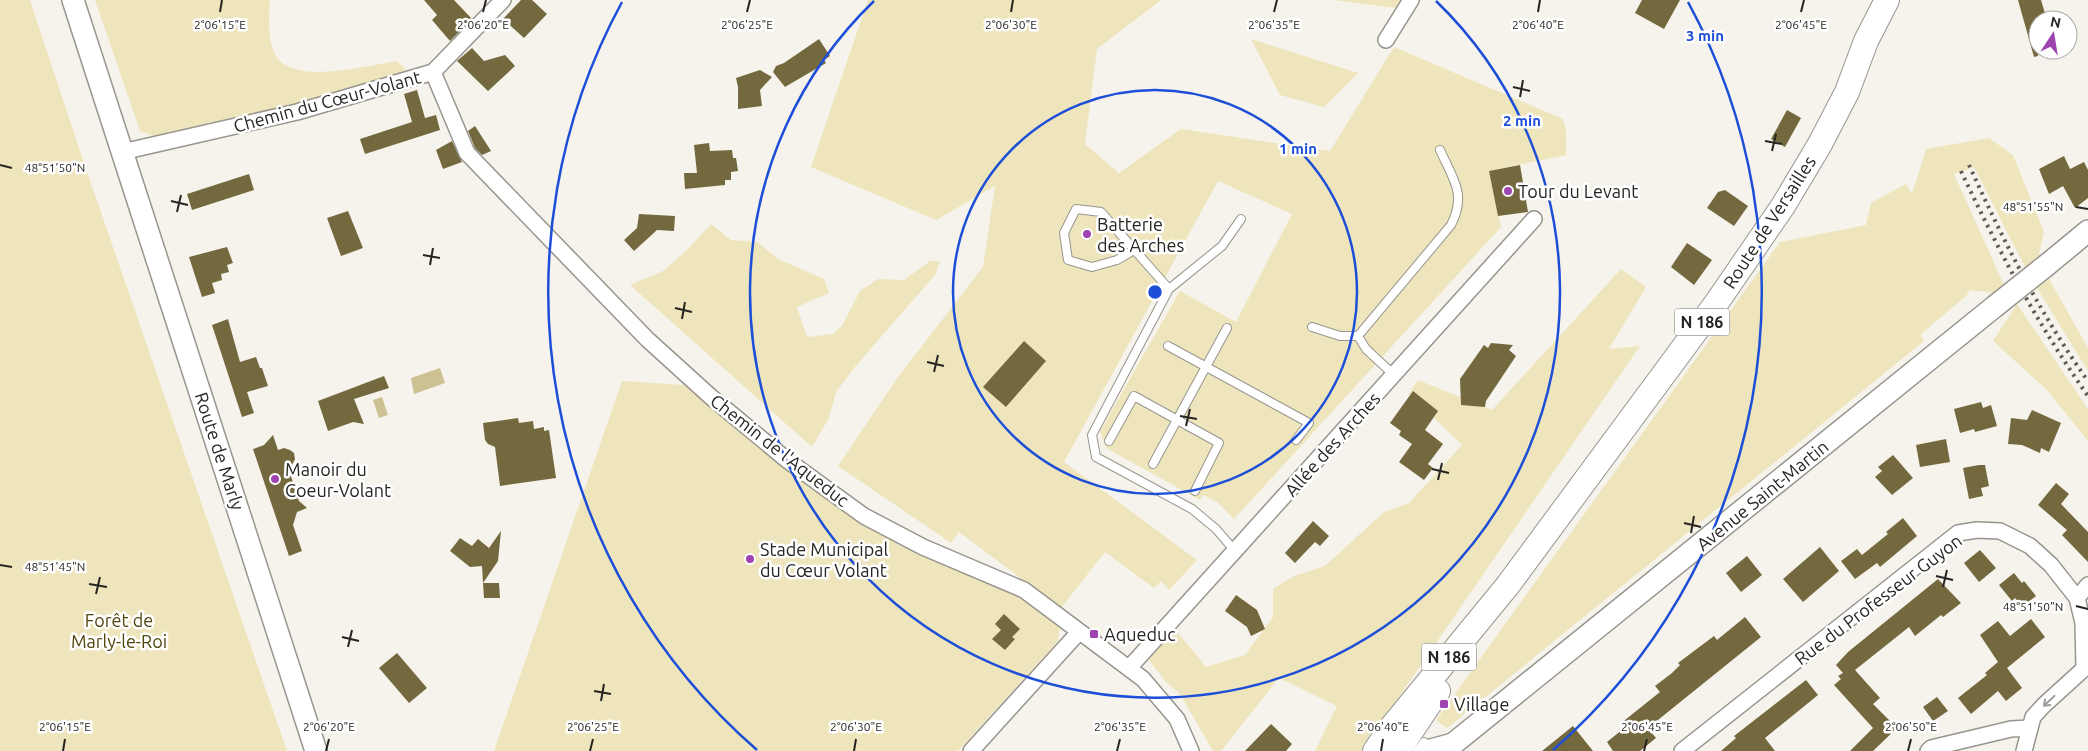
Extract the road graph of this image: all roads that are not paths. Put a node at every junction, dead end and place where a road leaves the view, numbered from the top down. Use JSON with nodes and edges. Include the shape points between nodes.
{"nodes":[{"id":1,"x":73,"y":0,"type":"edge"},
{"id":2,"x":503,"y":0,"type":"edge"},
{"id":3,"x":1411,"y":0,"type":"edge"},
{"id":4,"x":1875,"y":0,"type":"edge"},
{"id":5,"x":1887,"y":0,"type":"edge"},
{"id":6,"x":1386,"y":40,"type":"dead end"},
{"id":7,"x":1866,"y":41,"type":"junction"},
{"id":8,"x":433,"y":72,"type":"junction"},
{"id":9,"x":1440,"y":150,"type":"dead end"},
{"id":10,"x":122,"y":152,"type":"junction"},
{"id":11,"x":1241,"y":219,"type":"dead end"},
{"id":12,"x":1534,"y":219,"type":"dead end"},
{"id":13,"x":2088,"y":231,"type":"edge"},
{"id":14,"x":1134,"y":250,"type":"junction"},
{"id":15,"x":1169,"y":289,"type":"junction"},
{"id":16,"x":1227,"y":328,"type":"dead end"},
{"id":17,"x":1312,"y":328,"type":"dead end"},
{"id":18,"x":1358,"y":336,"type":"junction"},
{"id":19,"x":1168,"y":346,"type":"dead end"},
{"id":20,"x":1206,"y":367,"type":"junction"},
{"id":21,"x":1394,"y":375,"type":"junction"},
{"id":22,"x":1177,"y":420,"type":"junction"},
{"id":23,"x":1296,"y":440,"type":"dead end"},
{"id":24,"x":1109,"y":441,"type":"dead end"},
{"id":25,"x":1153,"y":464,"type":"dead end"},
{"id":26,"x":1195,"y":491,"type":"dead end"},
{"id":27,"x":1235,"y":550,"type":"junction"},
{"id":28,"x":2088,"y":585,"type":"edge"},
{"id":29,"x":2077,"y":598,"type":"junction"},
{"id":30,"x":1079,"y":632,"type":"junction"},
{"id":31,"x":2086,"y":667,"type":"edge"},
{"id":32,"x":1129,"y":668,"type":"junction"},
{"id":33,"x":2029,"y":728,"type":"junction"},
{"id":34,"x":1414,"y":744,"type":"edge"},
{"id":35,"x":316,"y":751,"type":"edge"},
{"id":36,"x":971,"y":751,"type":"edge"},
{"id":37,"x":1191,"y":751,"type":"edge"},
{"id":38,"x":1375,"y":751,"type":"edge"},
{"id":39,"x":1682,"y":751,"type":"edge"},
{"id":40,"x":1928,"y":751,"type":"edge"},
{"id":41,"x":2024,"y":751,"type":"edge"}],
"edges":[{"from":1,"to":10,"type":"street","name":"Route de Marly"},
{"from":2,"to":8,"type":"street","name":"Chemin du Cœur-Volant"},
{"from":3,"to":6,"type":"street"},
{"from":4,"to":7,"type":"main road","name":"Route de Versailles","number":"N 186"},
{"from":5,"to":7,"type":"main road","name":"Route de Versailles","number":"N 186"},
{"from":7,"to":34,"type":"main road","name":"Route de Versailles","number":"N 186","via":[[1847,92],[1783,206],[1715,304],[1508,585]]},
{"from":8,"to":10,"type":"street","name":"Chemin du Cœur-Volant","via":[[297,112]]},
{"from":8,"to":30,"type":"street","name":"Chemin de l'Aqueduc","via":[[467,153],[647,339],[711,397],[787,460],[864,516],[923,547],[1024,590]]},
{"from":9,"to":18,"type":"lane","via":[[1456,185],[1460,199],[1458,213]]},
{"from":10,"to":35,"type":"street","name":"Route de Marly"},
{"from":11,"to":15,"type":"lane","via":[[1222,246]]},
{"from":12,"to":21,"type":"street","name":"Allée des Arches"},
{"from":13,"to":34,"type":"street","name":"Avenue Saint-Martin","bridge":true,"via":[[1453,744]]},
{"from":14,"to":14,"type":"lane","via":[[1101,212],[1076,209],[1064,232],[1068,260],[1092,267],[1117,260]]},
{"from":14,"to":15,"type":"lane"},
{"from":15,"to":27,"type":"lane","via":[[1092,435],[1096,456],[1192,509]]},
{"from":16,"to":20,"type":"lane"},
{"from":17,"to":18,"type":"lane","via":[[1340,336]]},
{"from":18,"to":21,"type":"lane","via":[[1366,349]]},
{"from":19,"to":20,"type":"lane"},
{"from":20,"to":22,"type":"lane"},
{"from":20,"to":23,"type":"lane","via":[[1309,423]]},
{"from":21,"to":27,"type":"street","name":"Allée des Arches"},
{"from":22,"to":24,"type":"lane","via":[[1134,396]]},
{"from":22,"to":25,"type":"lane"},
{"from":22,"to":26,"type":"lane","via":[[1219,443]]},
{"from":27,"to":32,"type":"street","name":"Allée des Arches"},
{"from":28,"to":29,"type":"street"},
{"from":29,"to":31,"type":"street","via":[[2083,623]]},
{"from":29,"to":39,"type":"street","name":"Rue du Professeur Guyon","via":[[2051,565],[2030,546],[2000,531],[1958,533]]},
{"from":30,"to":32,"type":"street","name":"Chemin de l'Aqueduc"},
{"from":30,"to":36,"type":"street"},
{"from":31,"to":33,"type":"street","one_way":true,"via":[[2033,717]]},
{"from":32,"to":37,"type":"street","name":"Chemin de l'Aqueduc","via":[[1143,679],[1177,719]]},
{"from":33,"to":40,"type":"street","via":[[2011,729]]},
{"from":33,"to":41,"type":"street"},
{"from":34,"to":38,"type":"main road","name":"Route de Versailles","number":"N 186"}]}
